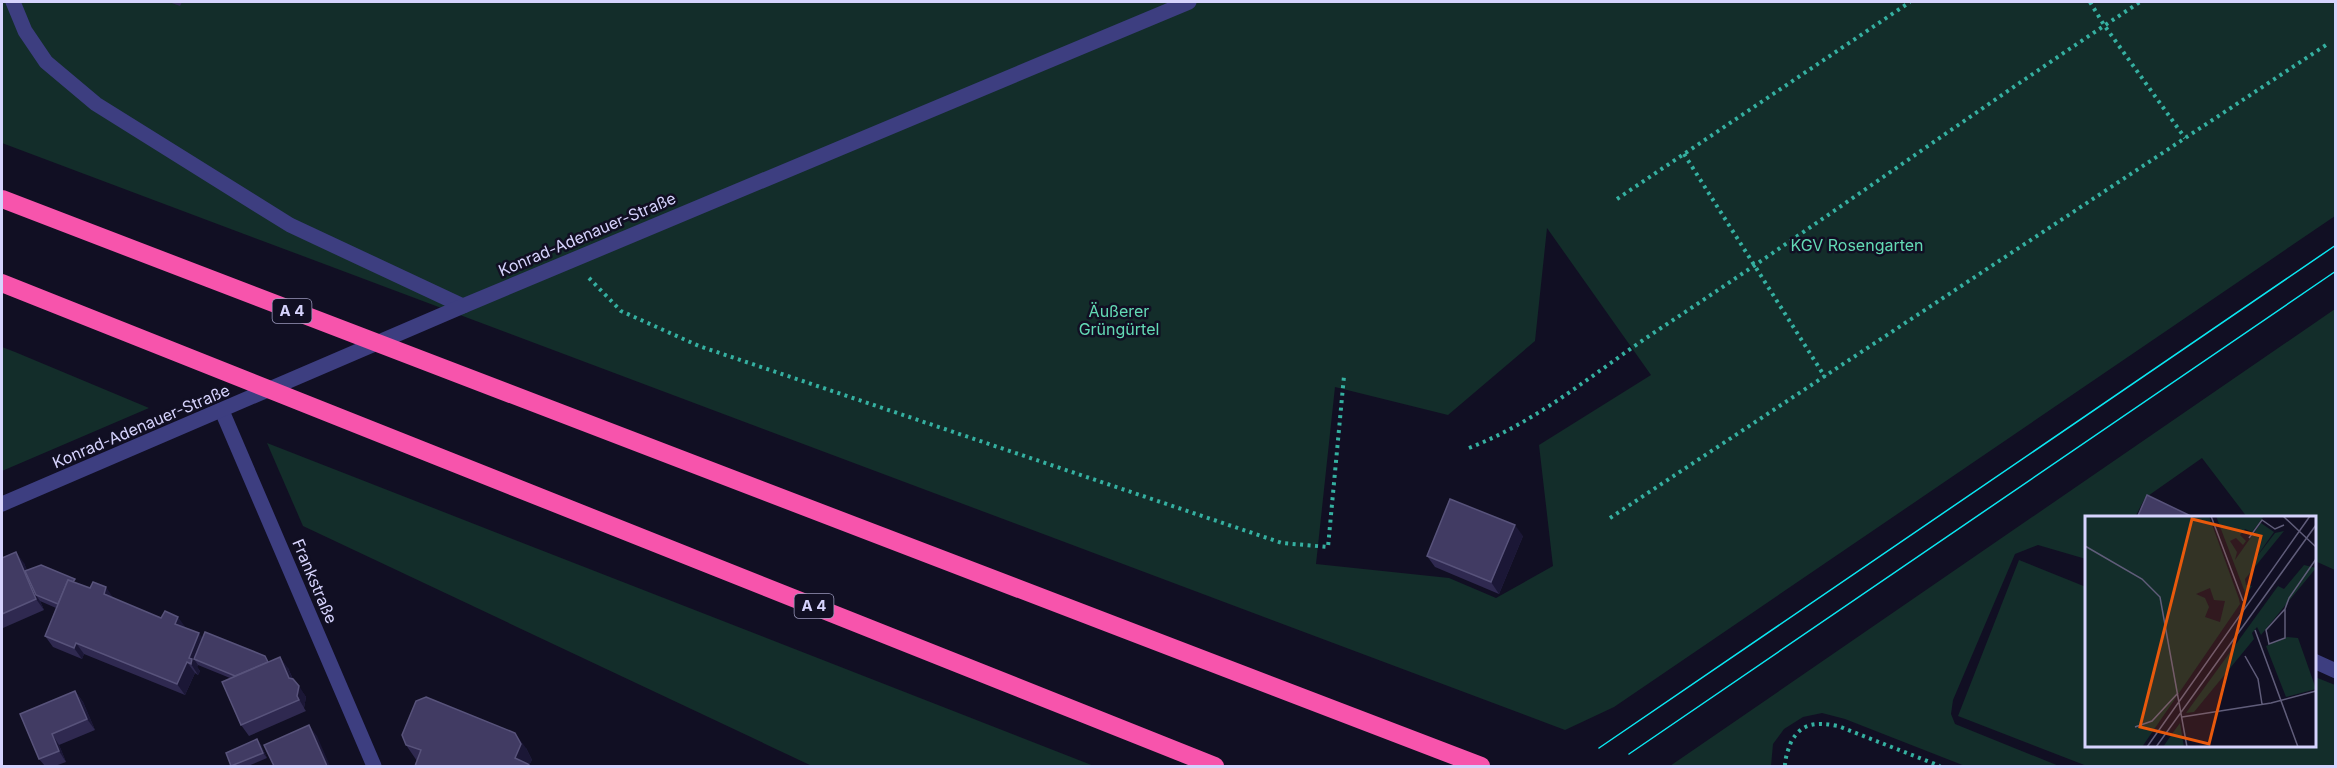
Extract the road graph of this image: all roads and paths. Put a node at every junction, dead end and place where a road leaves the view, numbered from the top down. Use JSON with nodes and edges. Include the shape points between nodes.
{"nodes":[{"id":1,"x":13,"y":2,"type":"edge"},
{"id":2,"x":1189,"y":2,"type":"edge"},
{"id":3,"x":1910,"y":2,"type":"edge"},
{"id":4,"x":2090,"y":2,"type":"edge"},
{"id":5,"x":2140,"y":2,"type":"edge"},
{"id":6,"x":2104,"y":25,"type":"junction"},
{"id":7,"x":2329,"y":43,"type":"dead end"},
{"id":8,"x":2185,"y":138,"type":"junction"},
{"id":9,"x":1684,"y":154,"type":"junction"},
{"id":10,"x":1617,"y":199,"type":"dead end"},
{"id":11,"x":2,"y":200,"type":"edge"},
{"id":12,"x":572,"y":261,"type":"junction"},
{"id":13,"x":1754,"y":267,"type":"junction"},
{"id":14,"x":3,"y":283,"type":"edge"},
{"id":15,"x":463,"y":306,"type":"junction"},
{"id":16,"x":1344,"y":376,"type":"dead end"},
{"id":17,"x":1825,"y":377,"type":"junction"},
{"id":18,"x":222,"y":411,"type":"junction"},
{"id":19,"x":1469,"y":448,"type":"dead end"},
{"id":20,"x":2,"y":504,"type":"edge"},
{"id":21,"x":1610,"y":518,"type":"dead end"},
{"id":22,"x":2316,"y":662,"type":"edge"},
{"id":23,"x":2336,"y":671,"type":"edge"},
{"id":24,"x":374,"y":766,"type":"edge"},
{"id":25,"x":1215,"y":766,"type":"edge"},
{"id":26,"x":1481,"y":766,"type":"edge"},
{"id":27,"x":1785,"y":766,"type":"edge"},
{"id":28,"x":1941,"y":766,"type":"edge"}],
"edges":[{"from":1,"to":15,"type":"street","via":[[25,31],[46,62],[96,104],[290,225]]},
{"from":2,"to":12,"type":"street","name":"Konrad-Adenauer-Straße"},
{"from":3,"to":9,"type":"path"},
{"from":4,"to":6,"type":"path"},
{"from":5,"to":6,"type":"path"},
{"from":6,"to":8,"type":"path"},
{"from":6,"to":13,"type":"path"},
{"from":7,"to":8,"type":"path"},
{"from":8,"to":17,"type":"path"},
{"from":9,"to":10,"type":"path"},
{"from":9,"to":13,"type":"path"},
{"from":11,"to":26,"type":"highway","number":"A 4"},
{"from":12,"to":15,"type":"street","name":"Konrad-Adenauer-Straße"},
{"from":12,"to":16,"type":"path","via":[[621,311],[699,346],[1282,543],[1328,547]]},
{"from":13,"to":17,"type":"path"},
{"from":13,"to":19,"type":"path","via":[[1547,409],[1498,437]]},
{"from":14,"to":25,"type":"highway","number":"A 4"},
{"from":15,"to":18,"type":"street","name":"Konrad-Adenauer-Straße"},
{"from":17,"to":21,"type":"path"},
{"from":18,"to":20,"type":"street","name":"Konrad-Adenauer-Straße"},
{"from":18,"to":24,"type":"street","name":"Frankstraße"},
{"from":22,"to":23,"type":"street"},
{"from":27,"to":28,"type":"path","via":[[1797,732],[1807,725],[1823,723]]}]}
